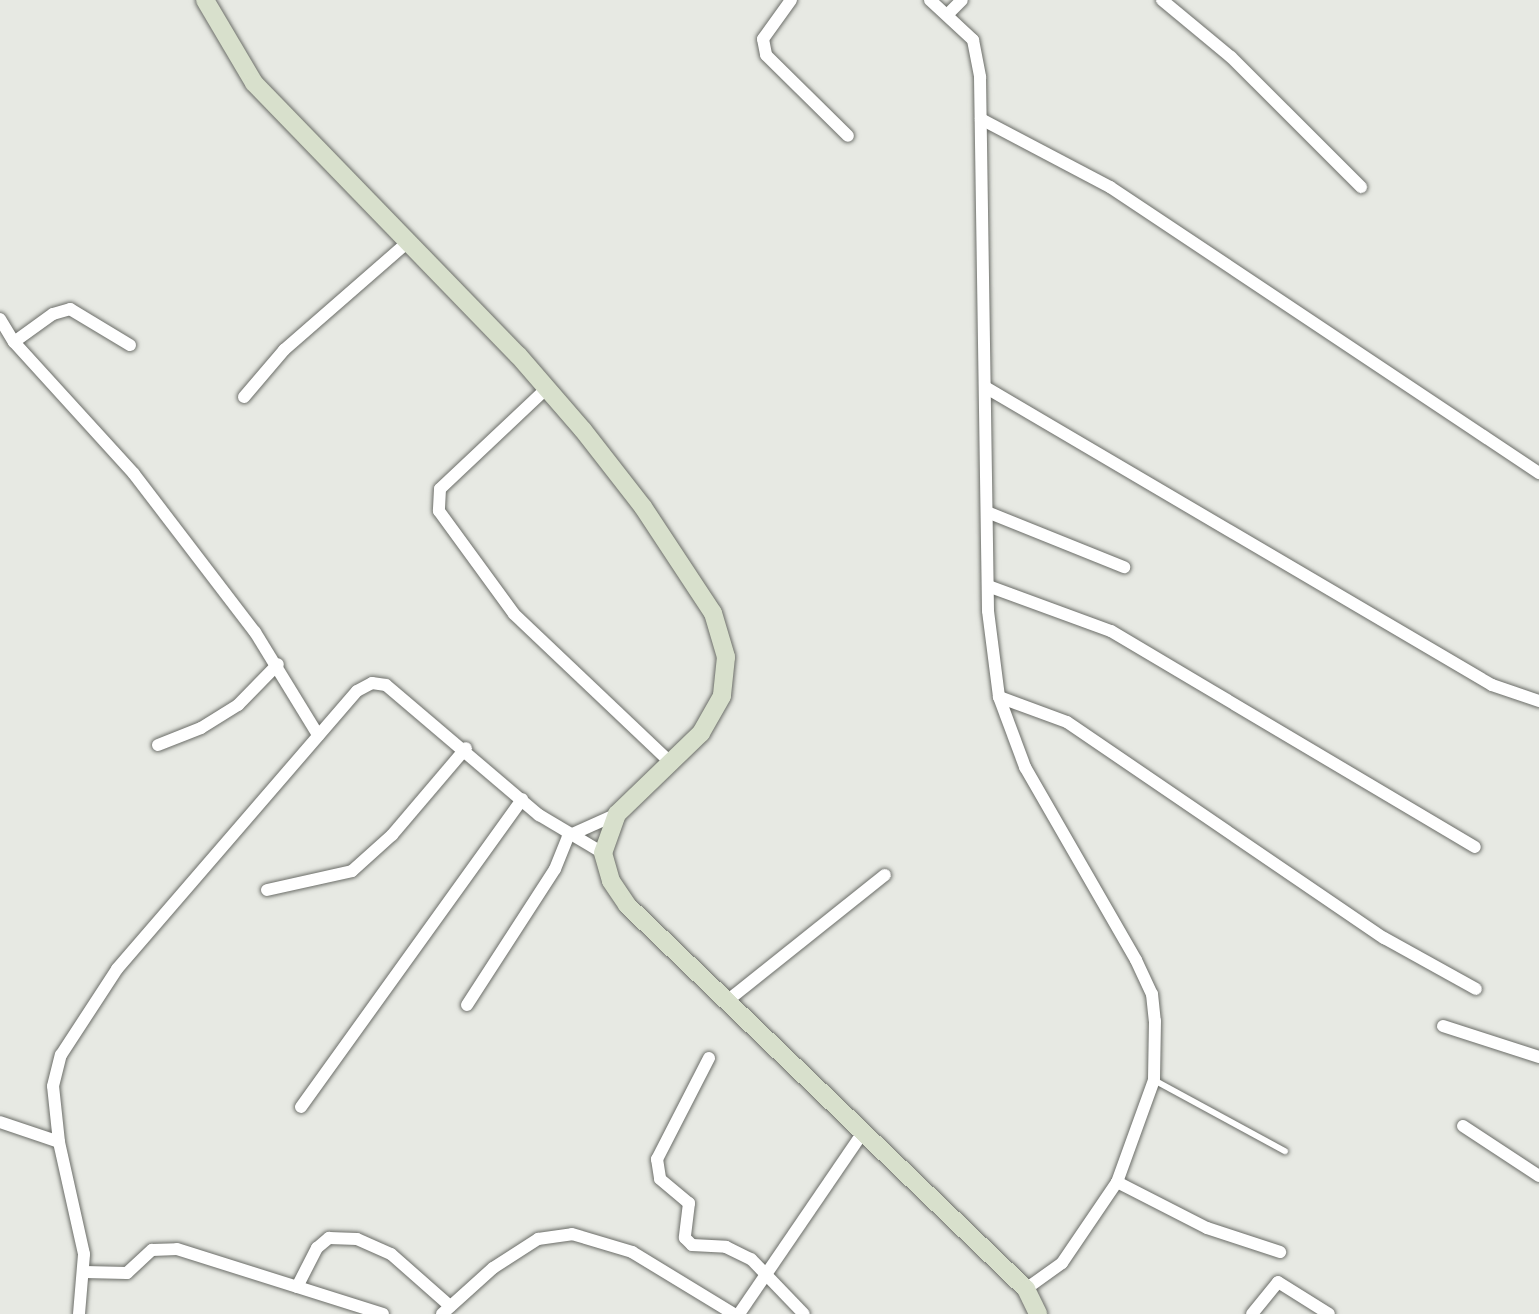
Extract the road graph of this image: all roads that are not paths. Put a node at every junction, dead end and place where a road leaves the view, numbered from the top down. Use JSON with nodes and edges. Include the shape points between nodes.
{"nodes":[{"id":1,"x":205,"y":0,"type":"edge"},
{"id":2,"x":791,"y":0,"type":"edge"},
{"id":3,"x":930,"y":0,"type":"edge"},
{"id":4,"x":962,"y":0,"type":"edge"},
{"id":5,"x":1162,"y":0,"type":"edge"},
{"id":6,"x":949,"y":13,"type":"junction"},
{"id":7,"x":981,"y":119,"type":"junction"},
{"id":8,"x":848,"y":136,"type":"dead end"},
{"id":9,"x":1361,"y":187,"type":"dead end"},
{"id":10,"x":408,"y":242,"type":"junction"},
{"id":11,"x":0,"y":319,"type":"edge"},
{"id":12,"x":14,"y":342,"type":"junction"},
{"id":13,"x":130,"y":345,"type":"dead end"},
{"id":14,"x":985,"y":387,"type":"junction"},
{"id":15,"x":547,"y":388,"type":"junction"},
{"id":16,"x":244,"y":397,"type":"dead end"},
{"id":17,"x":1539,"y":473,"type":"edge"},
{"id":18,"x":987,"y":512,"type":"junction"},
{"id":19,"x":1124,"y":567,"type":"dead end"},
{"id":20,"x":988,"y":586,"type":"junction"},
{"id":21,"x":278,"y":664,"type":"junction"},
{"id":22,"x":999,"y":697,"type":"junction"},
{"id":23,"x":1539,"y":701,"type":"edge"},
{"id":24,"x":318,"y":735,"type":"junction"},
{"id":25,"x":158,"y":745,"type":"dead end"},
{"id":26,"x":466,"y":748,"type":"junction"},
{"id":27,"x":670,"y":762,"type":"junction"},
{"id":28,"x":522,"y":799,"type":"junction"},
{"id":29,"x":617,"y":814,"type":"junction"},
{"id":30,"x":568,"y":836,"type":"junction"},
{"id":31,"x":1475,"y":847,"type":"dead end"},
{"id":32,"x":603,"y":853,"type":"junction"},
{"id":33,"x":885,"y":875,"type":"dead end"},
{"id":34,"x":267,"y":890,"type":"dead end"},
{"id":35,"x":1476,"y":989,"type":"dead end"},
{"id":36,"x":727,"y":1001,"type":"junction"},
{"id":37,"x":467,"y":1005,"type":"dead end"},
{"id":38,"x":1443,"y":1026,"type":"dead end"},
{"id":39,"x":1539,"y":1057,"type":"edge"},
{"id":40,"x":709,"y":1058,"type":"dead end"},
{"id":41,"x":1154,"y":1080,"type":"junction"},
{"id":42,"x":301,"y":1107,"type":"dead end"},
{"id":43,"x":0,"y":1122,"type":"edge"},
{"id":44,"x":1463,"y":1126,"type":"dead end"},
{"id":45,"x":863,"y":1132,"type":"junction"},
{"id":46,"x":59,"y":1142,"type":"junction"},
{"id":47,"x":1285,"y":1151,"type":"dead end"},
{"id":48,"x":1539,"y":1176,"type":"edge"},
{"id":49,"x":1117,"y":1182,"type":"junction"},
{"id":50,"x":1280,"y":1252,"type":"dead end"},
{"id":51,"x":85,"y":1272,"type":"junction"},
{"id":52,"x":767,"y":1273,"type":"junction"},
{"id":53,"x":297,"y":1287,"type":"junction"},
{"id":54,"x":1031,"y":1306,"type":"edge"},
{"id":55,"x":446,"y":1310,"type":"edge"},
{"id":56,"x":79,"y":1314,"type":"edge"},
{"id":57,"x":383,"y":1314,"type":"edge"},
{"id":58,"x":736,"y":1314,"type":"edge"},
{"id":59,"x":804,"y":1314,"type":"edge"},
{"id":60,"x":1252,"y":1314,"type":"edge"},
{"id":61,"x":1329,"y":1314,"type":"edge"}],
"edges":[{"from":1,"to":10,"type":"street","via":[[254,83]]},
{"from":2,"to":8,"type":"street","via":[[763,39],[766,55]]},
{"from":3,"to":6,"type":"street"},
{"from":4,"to":6,"type":"street"},
{"from":5,"to":9,"type":"street","via":[[1231,57]]},
{"from":6,"to":7,"type":"street","via":[[973,40]]},
{"from":7,"to":14,"type":"street"},
{"from":7,"to":17,"type":"street","via":[[1110,187]]},
{"from":10,"to":15,"type":"street"},
{"from":10,"to":16,"type":"street","via":[[284,350]]},
{"from":11,"to":12,"type":"street"},
{"from":12,"to":13,"type":"street","via":[[53,314],[70,309]]},
{"from":12,"to":21,"type":"street","via":[[134,474]]},
{"from":14,"to":18,"type":"street"},
{"from":14,"to":23,"type":"street","via":[[1492,685]]},
{"from":15,"to":27,"type":"street","via":[[643,507],[721,632],[726,675],[722,696],[701,733]]},
{"from":15,"to":27,"type":"street","via":[[440,489],[439,511],[514,614]]},
{"from":18,"to":19,"type":"street"},
{"from":18,"to":20,"type":"street"},
{"from":20,"to":22,"type":"street"},
{"from":20,"to":31,"type":"street","via":[[1111,631]]},
{"from":21,"to":24,"type":"street"},
{"from":21,"to":25,"type":"street","via":[[238,705],[201,728]]},
{"from":22,"to":35,"type":"street","via":[[1067,722],[1384,938]]},
{"from":22,"to":41,"type":"street","via":[[1025,767],[1152,994]]},
{"from":24,"to":26,"type":"street","via":[[357,691],[372,683],[401,695]]},
{"from":24,"to":46,"type":"street","via":[[117,969],[61,1055],[53,1086]]},
{"from":26,"to":28,"type":"street"},
{"from":26,"to":34,"type":"street","via":[[392,835],[352,871]]},
{"from":27,"to":29,"type":"street"},
{"from":28,"to":30,"type":"street"},
{"from":28,"to":42,"type":"street"},
{"from":29,"to":30,"type":"street"},
{"from":29,"to":32,"type":"street"},
{"from":30,"to":32,"type":"street"},
{"from":30,"to":37,"type":"street","via":[[555,869]]},
{"from":32,"to":36,"type":"street","via":[[611,881],[627,905]]},
{"from":33,"to":36,"type":"street"},
{"from":36,"to":45,"type":"street"},
{"from":38,"to":39,"type":"street"},
{"from":40,"to":52,"type":"street","via":[[657,1159],[660,1179],[689,1203],[685,1238],[692,1245],[726,1247]]},
{"from":41,"to":47,"type":"lane"},
{"from":41,"to":49,"type":"street"},
{"from":43,"to":46,"type":"street"},
{"from":44,"to":48,"type":"street"},
{"from":45,"to":52,"type":"street"},
{"from":45,"to":54,"type":"street"},
{"from":46,"to":51,"type":"street"},
{"from":49,"to":50,"type":"street","via":[[1207,1228]]},
{"from":49,"to":54,"type":"street"},
{"from":51,"to":53,"type":"street","via":[[127,1273],[143,1256],[163,1247]]},
{"from":51,"to":56,"type":"street"},
{"from":52,"to":58,"type":"street"},
{"from":52,"to":59,"type":"street"},
{"from":53,"to":55,"type":"street","via":[[317,1248],[329,1238],[357,1239],[391,1254]]},
{"from":53,"to":57,"type":"street"},
{"from":55,"to":58,"type":"street","via":[[538,1239],[572,1234],[632,1252]]},
{"from":60,"to":61,"type":"street","via":[[1278,1282]]}]}
